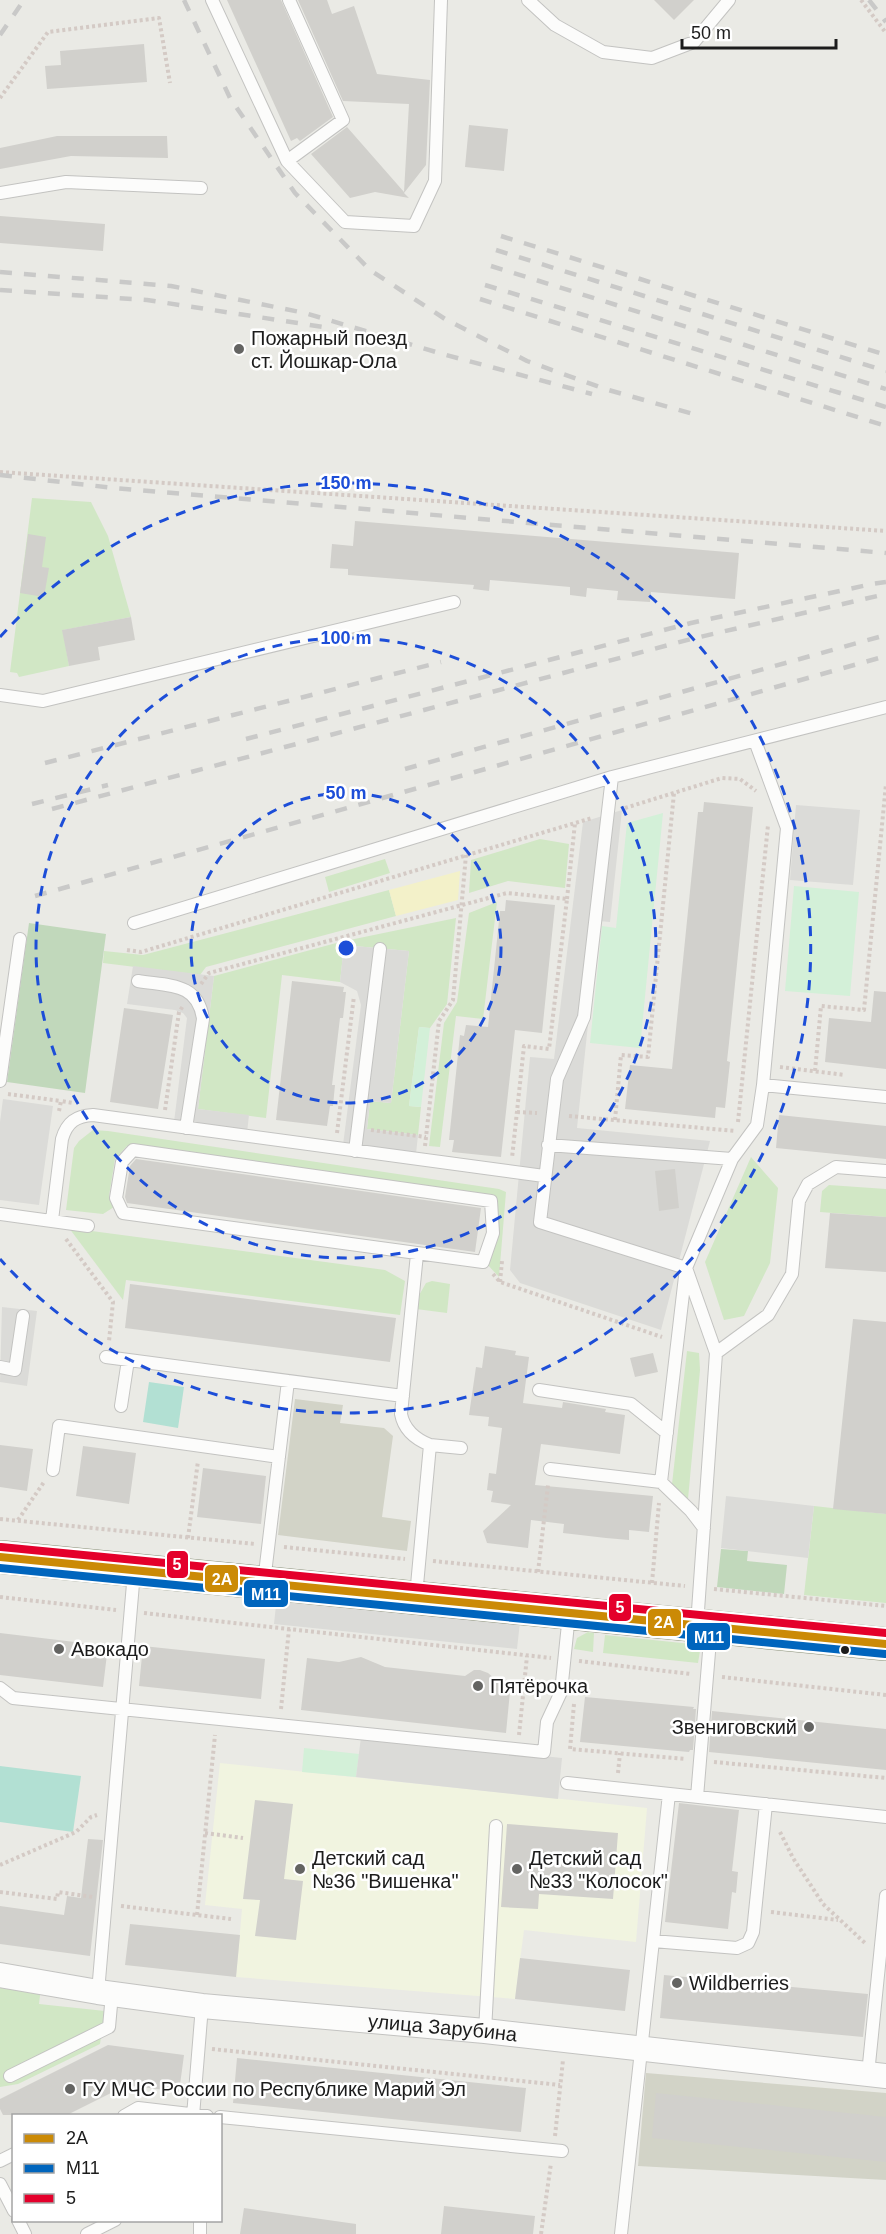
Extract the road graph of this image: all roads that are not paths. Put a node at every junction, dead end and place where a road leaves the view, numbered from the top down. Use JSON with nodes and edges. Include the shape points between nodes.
{"nodes":[{"id":1,"x":212,"y":0,"type":"edge"},
{"id":2,"x":289,"y":0,"type":"edge"},
{"id":3,"x":441,"y":0,"type":"edge"},
{"id":4,"x":528,"y":0,"type":"edge"},
{"id":5,"x":729,"y":0,"type":"edge"},
{"id":6,"x":287,"y":161,"type":"junction"},
{"id":7,"x":201,"y":188,"type":"dead end"},
{"id":8,"x":0,"y":193,"type":"edge"},
{"id":9,"x":454,"y":602,"type":"dead end"},
{"id":10,"x":0,"y":695,"type":"edge"},
{"id":11,"x":886,"y":707,"type":"edge"},
{"id":12,"x":755,"y":741,"type":"junction"},
{"id":13,"x":612,"y":777,"type":"junction"},
{"id":14,"x":134,"y":923,"type":"dead end"},
{"id":15,"x":20,"y":939,"type":"dead end"},
{"id":16,"x":380,"y":950,"type":"dead end"},
{"id":17,"x":138,"y":981,"type":"dead end"},
{"id":18,"x":0,"y":1081,"type":"edge"},
{"id":19,"x":763,"y":1085,"type":"junction"},
{"id":20,"x":886,"y":1096,"type":"edge"},
{"id":21,"x":186,"y":1128,"type":"junction"},
{"id":22,"x":548,"y":1145,"type":"junction"},
{"id":23,"x":355,"y":1151,"type":"junction"},
{"id":24,"x":732,"y":1159,"type":"junction"},
{"id":25,"x":886,"y":1172,"type":"edge"},
{"id":26,"x":544,"y":1176,"type":"junction"},
{"id":27,"x":0,"y":1214,"type":"edge"},
{"id":28,"x":52,"y":1220,"type":"junction"},
{"id":29,"x":88,"y":1226,"type":"dead end"},
{"id":30,"x":417,"y":1254,"type":"junction"},
{"id":31,"x":686,"y":1268,"type":"junction"},
{"id":32,"x":23,"y":1316,"type":"dead end"},
{"id":33,"x":716,"y":1353,"type":"junction"},
{"id":34,"x":106,"y":1357,"type":"dead end"},
{"id":35,"x":128,"y":1360,"type":"junction"},
{"id":36,"x":0,"y":1367,"type":"edge"},
{"id":37,"x":288,"y":1381,"type":"junction"},
{"id":38,"x":539,"y":1390,"type":"dead end"},
{"id":39,"x":403,"y":1396,"type":"junction"},
{"id":40,"x":121,"y":1406,"type":"dead end"},
{"id":41,"x":667,"y":1433,"type":"junction"},
{"id":42,"x":430,"y":1445,"type":"junction"},
{"id":43,"x":460,"y":1448,"type":"dead end"},
{"id":44,"x":279,"y":1457,"type":"junction"},
{"id":45,"x":550,"y":1469,"type":"road end"},
{"id":46,"x":53,"y":1470,"type":"road end"},
{"id":47,"x":662,"y":1482,"type":"junction"},
{"id":48,"x":704,"y":1528,"type":"junction"},
{"id":49,"x":0,"y":1557,"type":"edge"},
{"id":50,"x":134,"y":1570,"type":"junction"},
{"id":51,"x":264,"y":1583,"type":"junction"},
{"id":52,"x":416,"y":1598,"type":"junction"},
{"id":53,"x":569,"y":1612,"type":"junction"},
{"id":54,"x":704,"y":1626,"type":"junction"},
{"id":55,"x":886,"y":1644,"type":"edge"},
{"id":56,"x":0,"y":1688,"type":"edge"},
{"id":57,"x":122,"y":1710,"type":"junction"},
{"id":58,"x":567,"y":1783,"type":"dead end"},
{"id":59,"x":669,"y":1794,"type":"junction"},
{"id":60,"x":697,"y":1797,"type":"junction"},
{"id":61,"x":766,"y":1804,"type":"junction"},
{"id":62,"x":886,"y":1817,"type":"edge"},
{"id":63,"x":496,"y":1826,"type":"dead end"},
{"id":64,"x":886,"y":1896,"type":"edge"},
{"id":65,"x":653,"y":1941,"type":"junction"},
{"id":66,"x":0,"y":1975,"type":"edge"},
{"id":67,"x":105,"y":1993,"type":"junction"},
{"id":68,"x":202,"y":2006,"type":"junction"},
{"id":69,"x":485,"y":2031,"type":"junction"},
{"id":70,"x":641,"y":2048,"type":"junction"},
{"id":71,"x":877,"y":2075,"type":"edge"},
{"id":72,"x":10,"y":2076,"type":"dead end"},
{"id":73,"x":125,"y":2114,"type":"edge"},
{"id":74,"x":185,"y":2114,"type":"edge"},
{"id":75,"x":193,"y":2114,"type":"edge"},
{"id":76,"x":222,"y":2117,"type":"edge"},
{"id":77,"x":557,"y":2151,"type":"road end"},
{"id":78,"x":0,"y":2184,"type":"edge"},
{"id":79,"x":12,"y":2207,"type":"edge"},
{"id":80,"x":111,"y":2222,"type":"edge"},
{"id":81,"x":87,"y":2234,"type":"edge"},
{"id":82,"x":621,"y":2234,"type":"edge"}],
"edges":[{"from":1,"to":6,"type":"lane"},
{"from":2,"to":6,"type":"lane","via":[[343,120]]},
{"from":3,"to":6,"type":"lane","via":[[435,181],[414,226],[345,222]]},
{"from":4,"to":5,"type":"lane","via":[[555,25],[603,52],[652,58],[694,42]]},
{"from":7,"to":8,"type":"lane","via":[[66,182]]},
{"from":9,"to":10,"type":"lane","via":[[42,701]]},
{"from":11,"to":12,"type":"lane"},
{"from":12,"to":13,"type":"lane"},
{"from":12,"to":19,"type":"lane","via":[[788,828]]},
{"from":13,"to":14,"type":"lane"},
{"from":13,"to":22,"type":"lane","via":[[584,1017],[557,1079]]},
{"from":15,"to":18,"type":"lane"},
{"from":16,"to":23,"type":"lane"},
{"from":17,"to":21,"type":"lane","via":[[182,988],[198,1000],[203,1019]]},
{"from":19,"to":20,"type":"lane"},
{"from":19,"to":24,"type":"lane","via":[[757,1125]]},
{"from":21,"to":23,"type":"lane"},
{"from":21,"to":28,"type":"lane","via":[[93,1115],[73,1120],[62,1139]]},
{"from":22,"to":24,"type":"lane"},
{"from":22,"to":26,"type":"lane"},
{"from":23,"to":26,"type":"lane"},
{"from":24,"to":31,"type":"lane"},
{"from":25,"to":33,"type":"lane","via":[[836,1167],[808,1184],[799,1201],[792,1274],[768,1315]]},
{"from":26,"to":31,"type":"lane","via":[[540,1222]]},
{"from":27,"to":28,"type":"lane"},
{"from":28,"to":29,"type":"lane"},
{"from":30,"to":30,"type":"lane","via":[[483,1262],[493,1233],[491,1201],[133,1150],[122,1162],[116,1198],[123,1213]]},
{"from":30,"to":39,"type":"lane"},
{"from":31,"to":33,"type":"lane"},
{"from":31,"to":41,"type":"lane"},
{"from":32,"to":36,"type":"lane","via":[[15,1370]]},
{"from":33,"to":48,"type":"lane"},
{"from":34,"to":35,"type":"lane"},
{"from":35,"to":37,"type":"lane"},
{"from":35,"to":40,"type":"lane"},
{"from":37,"to":39,"type":"lane"},
{"from":37,"to":44,"type":"lane"},
{"from":38,"to":41,"type":"lane","via":[[631,1404]]},
{"from":39,"to":42,"type":"lane","via":[[403,1424],[419,1441]]},
{"from":41,"to":47,"type":"lane"},
{"from":42,"to":43,"type":"lane"},
{"from":42,"to":52,"type":"lane"},
{"from":44,"to":46,"type":"lane","via":[[59,1426]]},
{"from":44,"to":51,"type":"lane"},
{"from":45,"to":47,"type":"lane"},
{"from":47,"to":48,"type":"lane"},
{"from":48,"to":54,"type":"lane","via":[[700,1587]]},
{"from":49,"to":50,"type":"main road"},
{"from":50,"to":51,"type":"main road"},
{"from":50,"to":57,"type":"lane"},
{"from":51,"to":52,"type":"main road"},
{"from":52,"to":53,"type":"main road"},
{"from":53,"to":54,"type":"main road"},
{"from":53,"to":57,"type":"lane","via":[[561,1692],[547,1722],[544,1752]]},
{"from":54,"to":55,"type":"main road"},
{"from":54,"to":60,"type":"lane","via":[[707,1676]]},
{"from":56,"to":57,"type":"lane","via":[[13,1698]]},
{"from":57,"to":67,"type":"lane","via":[[105,1901]]},
{"from":58,"to":59,"type":"lane"},
{"from":59,"to":60,"type":"lane"},
{"from":59,"to":65,"type":"lane"},
{"from":60,"to":61,"type":"lane"},
{"from":61,"to":62,"type":"lane"},
{"from":61,"to":65,"type":"lane","via":[[756,1910],[748,1942],[737,1948]]},
{"from":63,"to":69,"type":"lane"},
{"from":64,"to":71,"type":"lane"},
{"from":65,"to":70,"type":"lane"},
{"from":66,"to":67,"type":"street","name":"улица Зарубина"},
{"from":67,"to":68,"type":"street","name":"улица Зарубина"},
{"from":67,"to":72,"type":"lane","via":[[109,2027]]},
{"from":68,"to":69,"type":"street","name":"улица Зарубина"},
{"from":68,"to":75,"type":"lane"},
{"from":69,"to":70,"type":"street","name":"улица Зарубина"},
{"from":70,"to":71,"type":"street","name":"улица Зарубина"},
{"from":70,"to":82,"type":"lane"},
{"from":73,"to":74,"type":"lane","via":[[138,2108]]},
{"from":76,"to":77,"type":"lane"},
{"from":78,"to":79,"type":"lane"},
{"from":80,"to":81,"type":"lane"}]}
